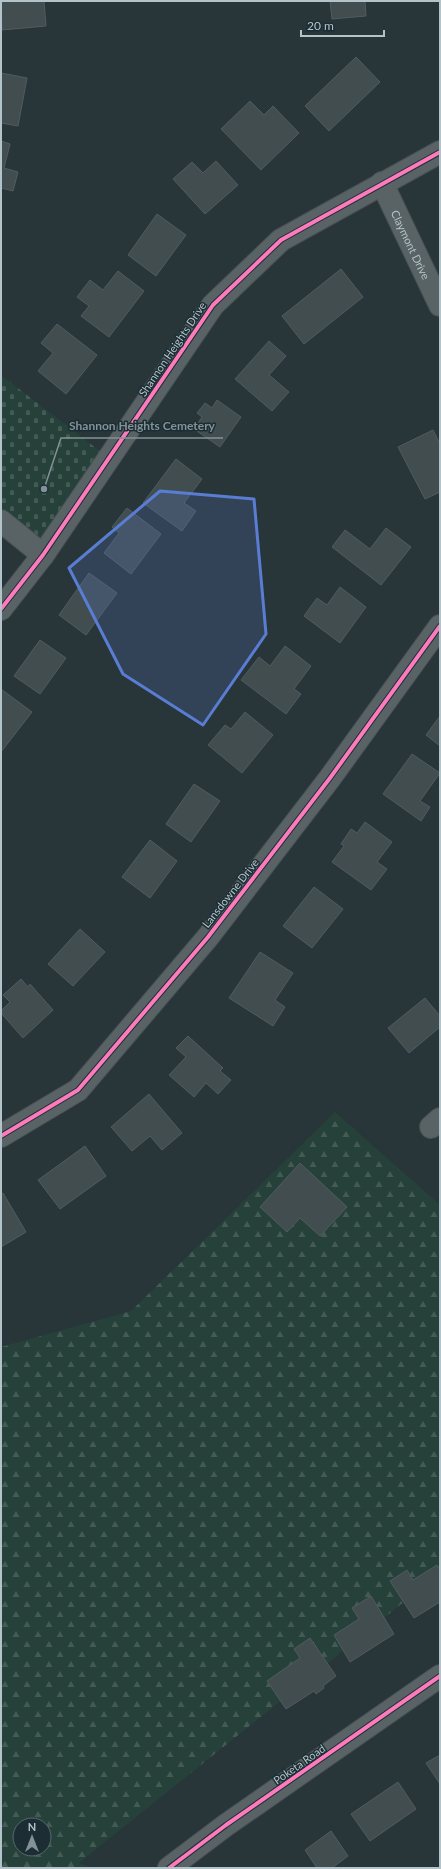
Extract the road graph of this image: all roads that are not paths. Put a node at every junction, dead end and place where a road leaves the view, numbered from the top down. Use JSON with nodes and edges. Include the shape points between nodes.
{"nodes":[{"id":1,"x":440,"y":152,"type":"edge"},
{"id":2,"x":382,"y":183,"type":"junction"},
{"id":3,"x":440,"y":305,"type":"edge"},
{"id":4,"x":1,"y":521,"type":"edge"},
{"id":5,"x":43,"y":555,"type":"junction"},
{"id":6,"x":1,"y":609,"type":"edge"},
{"id":7,"x":440,"y":626,"type":"edge"},
{"id":8,"x":1,"y":1136,"type":"edge"},
{"id":9,"x":440,"y":1676,"type":"edge"},
{"id":10,"x":169,"y":1868,"type":"edge"}],
"edges":[{"from":1,"to":2,"type":"street","name":"Shannon Heights Drive"},
{"from":2,"to":3,"type":"street","name":"Claymont Drive"},
{"from":2,"to":5,"type":"street","name":"Shannon Heights Drive","via":[[281,240],[213,305]]},
{"from":4,"to":5,"type":"street"},
{"from":5,"to":6,"type":"street","name":"Shannon Heights Drive"},
{"from":7,"to":8,"type":"street","name":"Lansdowne Drive","via":[[330,778],[208,937],[78,1090]]},
{"from":9,"to":10,"type":"street","name":"Poketa Road"}]}
